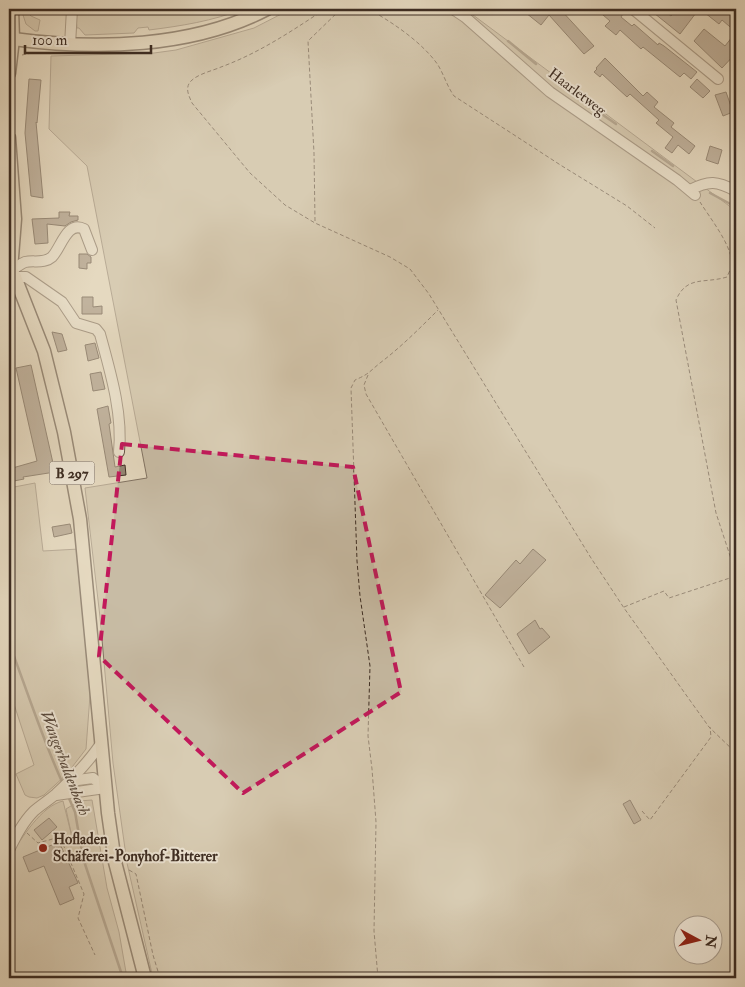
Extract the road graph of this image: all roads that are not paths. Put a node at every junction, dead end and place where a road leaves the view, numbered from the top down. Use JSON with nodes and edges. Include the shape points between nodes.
{"nodes":[{"id":1,"x":12,"y":9,"type":"edge"},
{"id":2,"x":72,"y":9,"type":"edge"},
{"id":3,"x":267,"y":9,"type":"edge"},
{"id":4,"x":453,"y":9,"type":"edge"},
{"id":5,"x":633,"y":9,"type":"edge"},
{"id":6,"x":13,"y":40,"type":"junction"},
{"id":7,"x":70,"y":45,"type":"junction"},
{"id":8,"x":9,"y":73,"type":"edge"},
{"id":9,"x":718,"y":78,"type":"dead end"},
{"id":10,"x":9,"y":138,"type":"edge"},
{"id":11,"x":736,"y":192,"type":"edge"},
{"id":12,"x":14,"y":203,"type":"junction"},
{"id":13,"x":10,"y":222,"type":"edge"},
{"id":14,"x":92,"y":250,"type":"dead end"},
{"id":15,"x":12,"y":271,"type":"edge"},
{"id":16,"x":119,"y":452,"type":"dead end"},
{"id":17,"x":100,"y":745,"type":"junction"},
{"id":18,"x":77,"y":777,"type":"junction"},
{"id":19,"x":105,"y":788,"type":"junction"},
{"id":20,"x":54,"y":796,"type":"junction"},
{"id":21,"x":9,"y":850,"type":"edge"},
{"id":22,"x":145,"y":978,"type":"edge"}],
"edges":[{"from":1,"to":6,"type":"main road"},
{"from":2,"to":7,"type":"street"},
{"from":3,"to":7,"type":"main road","via":[[193,35],[154,41]]},
{"from":4,"to":11,"type":"street","name":"Haarletweg","via":[[550,92],[692,193],[711,182]]},
{"from":5,"to":9,"type":"street"},
{"from":6,"to":7,"type":"main road"},
{"from":6,"to":8,"type":"main road"},
{"from":10,"to":12,"type":"main road"},
{"from":12,"to":13,"type":"main road"},
{"from":12,"to":15,"type":"main road"},
{"from":14,"to":15,"type":"street","via":[[84,229],[75,228],[70,230],[52,257],[25,262]]},
{"from":15,"to":16,"type":"street","via":[[26,276],[62,302],[76,323],[96,329],[100,334],[116,406]]},
{"from":15,"to":17,"type":"main road","number":"B 297","via":[[44,351],[64,432],[80,519]]},
{"from":17,"to":18,"type":"street"},
{"from":17,"to":19,"type":"main road","number":"B 297"},
{"from":18,"to":19,"type":"street","via":[[93,778]]},
{"from":18,"to":20,"type":"street"},
{"from":19,"to":20,"type":"street"},
{"from":19,"to":22,"type":"main road","number":"B 297","via":[[115,862]]},
{"from":20,"to":21,"type":"street","via":[[34,812]]}]}
